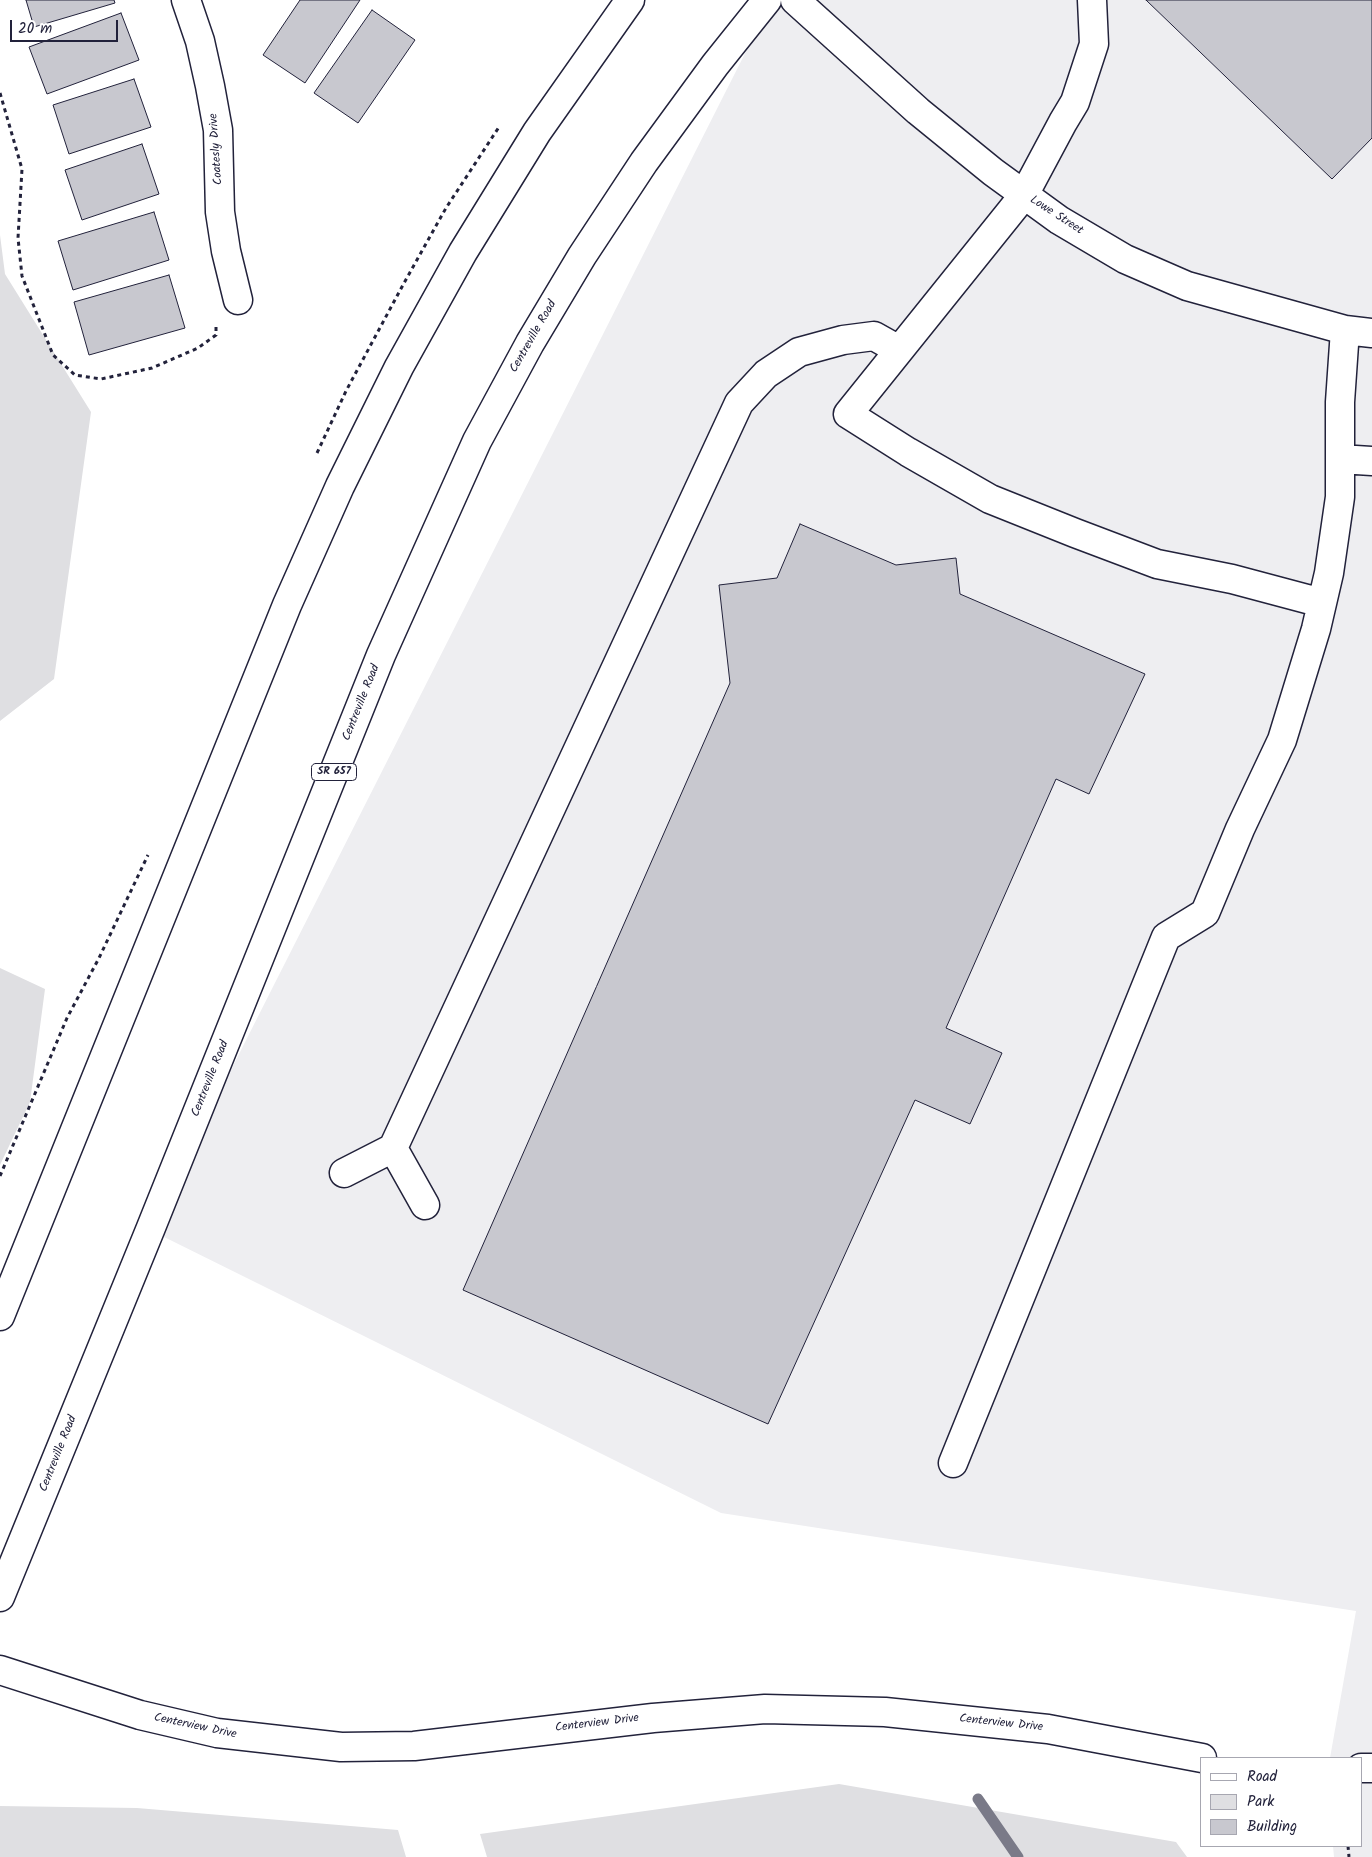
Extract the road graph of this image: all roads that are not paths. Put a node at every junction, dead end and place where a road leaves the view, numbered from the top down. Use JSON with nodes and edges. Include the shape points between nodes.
{"nodes":[{"id":1,"x":186,"y":0,"type":"edge"},
{"id":2,"x":630,"y":0,"type":"edge"},
{"id":3,"x":767,"y":0,"type":"edge"},
{"id":4,"x":795,"y":0,"type":"edge"},
{"id":5,"x":1092,"y":0,"type":"edge"},
{"id":6,"x":1024,"y":195,"type":"junction"},
{"id":7,"x":238,"y":300,"type":"road end"},
{"id":8,"x":1345,"y":330,"type":"junction"},
{"id":9,"x":1372,"y":333,"type":"edge"},
{"id":10,"x":899,"y":350,"type":"junction"},
{"id":11,"x":1340,"y":459,"type":"junction"},
{"id":12,"x":1372,"y":461,"type":"edge"},
{"id":13,"x":1322,"y":603,"type":"junction"},
{"id":14,"x":393,"y":1148,"type":"junction"},
{"id":15,"x":344,"y":1173,"type":"dead end"},
{"id":16,"x":425,"y":1205,"type":"dead end"},
{"id":17,"x":0,"y":1316,"type":"edge"},
{"id":18,"x":953,"y":1464,"type":"dead end"},
{"id":19,"x":0,"y":1597,"type":"edge"},
{"id":20,"x":0,"y":1670,"type":"edge"},
{"id":21,"x":1200,"y":1758,"type":"edge"}],
"edges":[{"from":1,"to":7,"type":"main road","name":"Coatesly Drive","via":[[200,41],[218,130],[220,212]]},
{"from":2,"to":17,"type":"main road","via":[[537,132],[463,252],[399,367],[340,486],[287,606]]},
{"from":3,"to":19,"type":"main road","name":"Centreville Road","number":"SR 657","via":[[715,65],[628,185],[530,343],[477,441],[381,655]]},
{"from":4,"to":6,"type":"main road","name":"Lowe Street","via":[[918,111]]},
{"from":5,"to":6,"type":"main road","via":[[1094,44],[1075,102]]},
{"from":6,"to":8,"type":"main road","name":"Lowe Street","via":[[1125,259],[1187,286]]},
{"from":6,"to":10,"type":"main road"},
{"from":8,"to":9,"type":"main road","name":"Lowe Street"},
{"from":8,"to":11,"type":"main road"},
{"from":10,"to":13,"type":"main road","via":[[848,414],[908,452],[990,499],[1157,564],[1232,579]]},
{"from":10,"to":14,"type":"main road","via":[[874,336],[843,340],[799,352],[766,374],[739,403]]},
{"from":11,"to":12,"type":"main road"},
{"from":11,"to":13,"type":"main road","via":[[1340,497]]},
{"from":13,"to":18,"type":"main road","via":[[1282,740],[1205,913],[1166,937]]},
{"from":14,"to":15,"type":"main road"},
{"from":14,"to":16,"type":"main road"},
{"from":20,"to":21,"type":"main road","name":"Centerview Drive","via":[[140,1715],[217,1733],[341,1747],[414,1746],[653,1718],[765,1709],[885,1712],[1039,1728]]}]}
